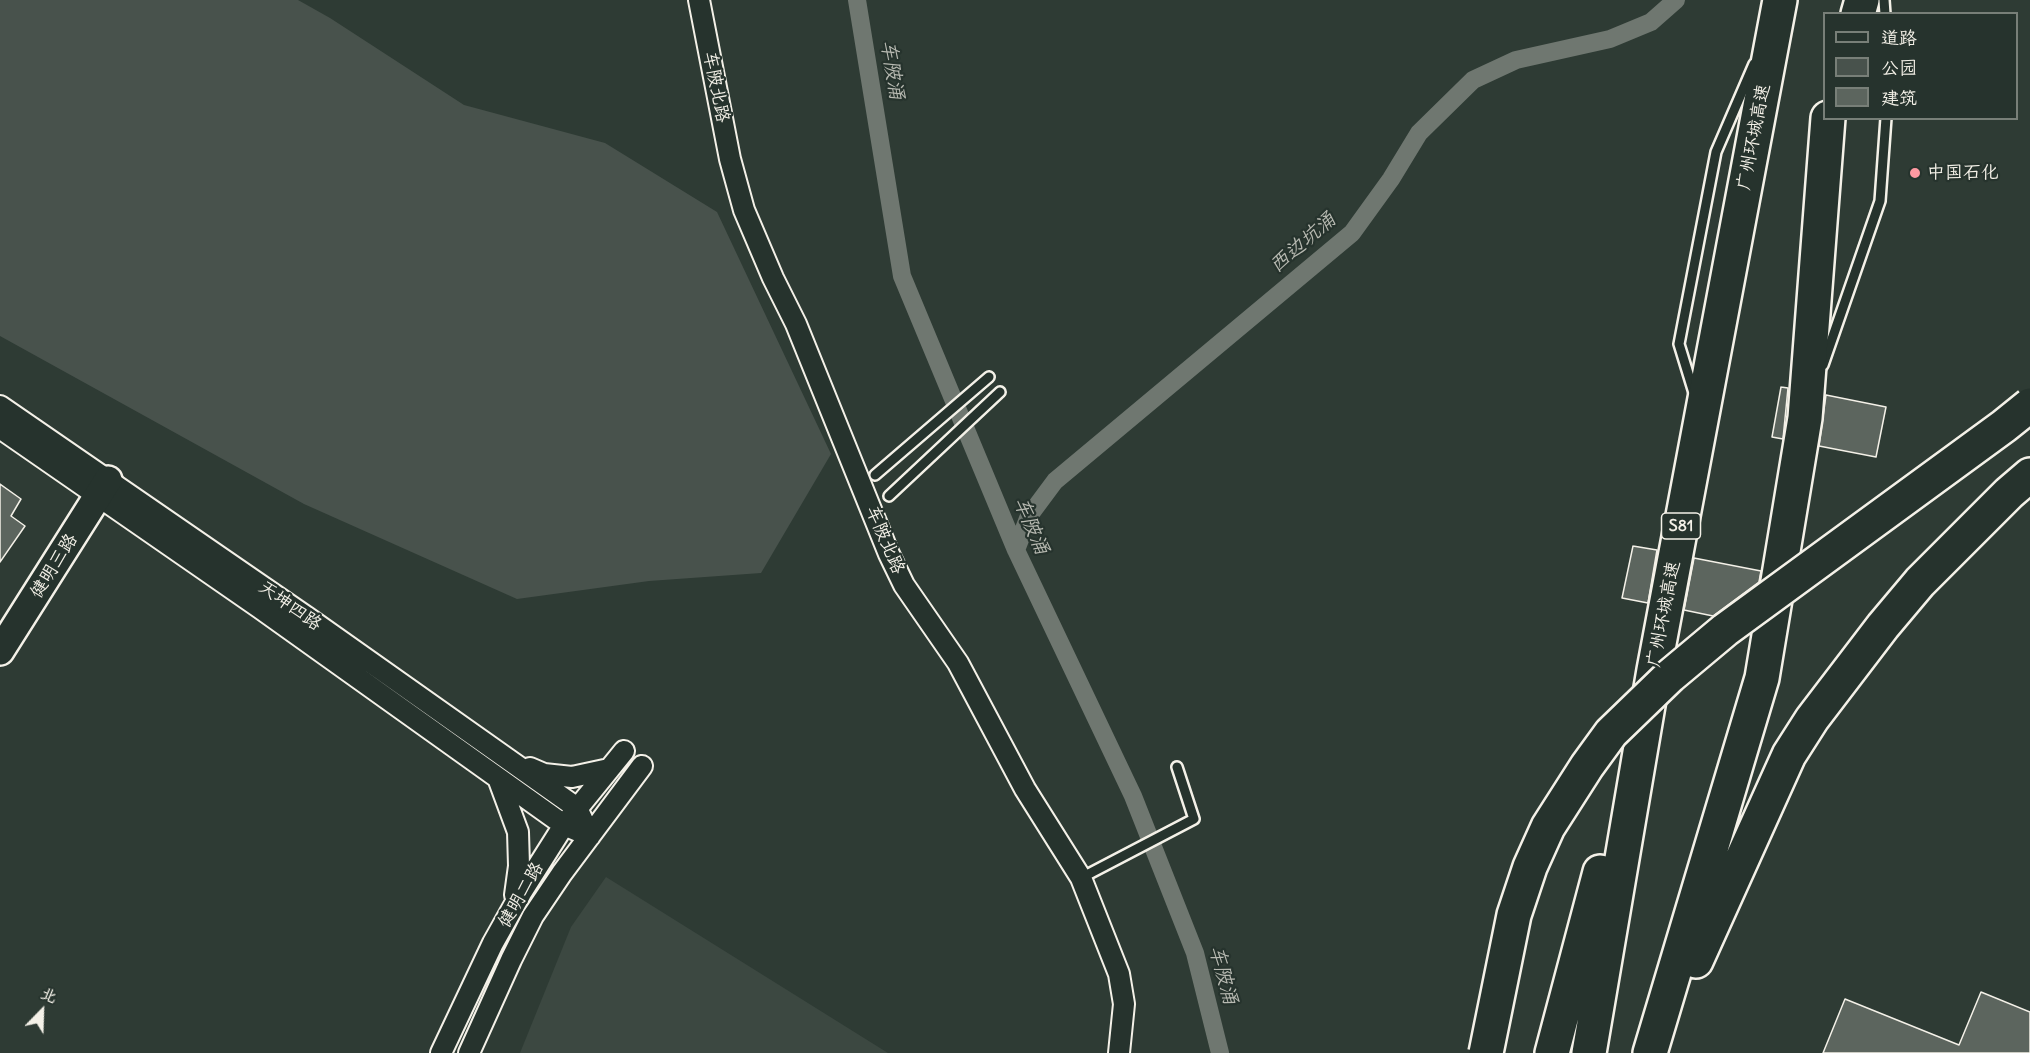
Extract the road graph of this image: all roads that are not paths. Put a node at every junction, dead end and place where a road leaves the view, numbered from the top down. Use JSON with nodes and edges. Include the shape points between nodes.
{"nodes":[{"id":1,"x":699,"y":0,"type":"edge"},
{"id":2,"x":1780,"y":1,"type":"edge"},
{"id":3,"x":1761,"y":46,"type":"dead end"},
{"id":4,"x":1757,"y":56,"type":"dead end"},
{"id":5,"x":1886,"y":120,"type":"edge"},
{"id":6,"x":1828,"y":122,"type":"edge"},
{"id":7,"x":989,"y":377,"type":"dead end"},
{"id":8,"x":1000,"y":392,"type":"dead end"},
{"id":9,"x":2030,"y":405,"type":"edge"},
{"id":10,"x":0,"y":406,"type":"edge"},
{"id":11,"x":1702,"y":418,"type":"junction"},
{"id":12,"x":1804,"y":418,"type":"junction"},
{"id":13,"x":0,"y":428,"type":"edge"},
{"id":14,"x":875,"y":475,"type":"dead end"},
{"id":15,"x":2030,"y":475,"type":"edge"},
{"id":16,"x":103,"y":488,"type":"junction"},
{"id":17,"x":888,"y":496,"type":"dead end"},
{"id":18,"x":0,"y":651,"type":"edge"},
{"id":19,"x":1654,"y":670,"type":"junction"},
{"id":20,"x":624,"y":751,"type":"joint"},
{"id":21,"x":512,"y":762,"type":"junction"},
{"id":22,"x":642,"y":766,"type":"joint"},
{"id":23,"x":1177,"y":767,"type":"dead end"},
{"id":24,"x":609,"y":769,"type":"junction"},
{"id":25,"x":498,"y":778,"type":"junction"},
{"id":26,"x":577,"y":808,"type":"junction"},
{"id":27,"x":564,"y":825,"type":"junction"},
{"id":28,"x":590,"y":836,"type":"junction"},
{"id":29,"x":1081,"y":878,"type":"junction"},
{"id":30,"x":514,"y":905,"type":"junction"},
{"id":31,"x":441,"y":1053,"type":"edge"},
{"id":32,"x":469,"y":1053,"type":"edge"},
{"id":33,"x":1119,"y":1053,"type":"edge"},
{"id":34,"x":1486,"y":1053,"type":"edge"},
{"id":35,"x":1552,"y":1053,"type":"edge"},
{"id":36,"x":1589,"y":1053,"type":"edge"},
{"id":37,"x":1652,"y":1053,"type":"edge"}],
"edges":[{"from":1,"to":29,"type":"street","name":"车陂北路","via":[[730,159],[744,210],[796,324],[889,554],[904,585],[958,663],[1026,789]]},
{"from":2,"to":3,"type":"lane"},
{"from":2,"to":11,"type":"highway","name":"广州环城高速","number":"S81"},
{"from":4,"to":11,"type":"lane","via":[[1716,152],[1679,344]]},
{"from":5,"to":12,"type":"lane","via":[[1880,201]]},
{"from":6,"to":12,"type":"highway"},
{"from":7,"to":14,"type":"lane"},
{"from":8,"to":17,"type":"lane"},
{"from":9,"to":34,"type":"highway","bridge":true,"via":[[1725,630],[1611,733],[1560,807],[1530,867],[1514,915]]},
{"from":10,"to":16,"type":"street","name":"天坤四路"},
{"from":11,"to":19,"type":"highway","name":"广州环城高速","number":"S81"},
{"from":12,"to":37,"type":"highway","via":[[1762,678]]},
{"from":13,"to":16,"type":"street","name":"天坤四路"},
{"from":15,"to":37,"type":"highway","via":[[1920,582],[1882,626],[1788,755]]},
{"from":16,"to":18,"type":"street","name":"健明三路"},
{"from":16,"to":21,"type":"street","name":"天坤四路"},
{"from":16,"to":25,"type":"street","name":"天坤四路","via":[[260,608]]},
{"from":19,"to":35,"type":"highway"},
{"from":19,"to":36,"type":"highway","name":"广州环城高速","number":"S81"},
{"from":20,"to":22,"type":"lane"},
{"from":20,"to":24,"type":"street","name":"健明二路"},
{"from":21,"to":24,"type":"street","via":[[544,774],[572,777]]},
{"from":21,"to":26,"type":"street","name":"天坤四路"},
{"from":22,"to":28,"type":"street","name":"健明二路"},
{"from":23,"to":29,"type":"lane","via":[[1194,819]]},
{"from":24,"to":26,"type":"street","name":"健明二路"},
{"from":25,"to":27,"type":"street","name":"天坤四路"},
{"from":25,"to":30,"type":"street","via":[[520,848]]},
{"from":26,"to":27,"type":"street","name":"健明二路"},
{"from":26,"to":28,"type":"street"},
{"from":27,"to":28,"type":"street","name":"天坤四路"},
{"from":27,"to":30,"type":"street","name":"健明二路"},
{"from":28,"to":32,"type":"street","name":"健明二路","via":[[533,916]]},
{"from":29,"to":33,"type":"street","name":"车陂北路","via":[[1119,974],[1124,1004]]},
{"from":30,"to":31,"type":"street","name":"健明二路"}]}
